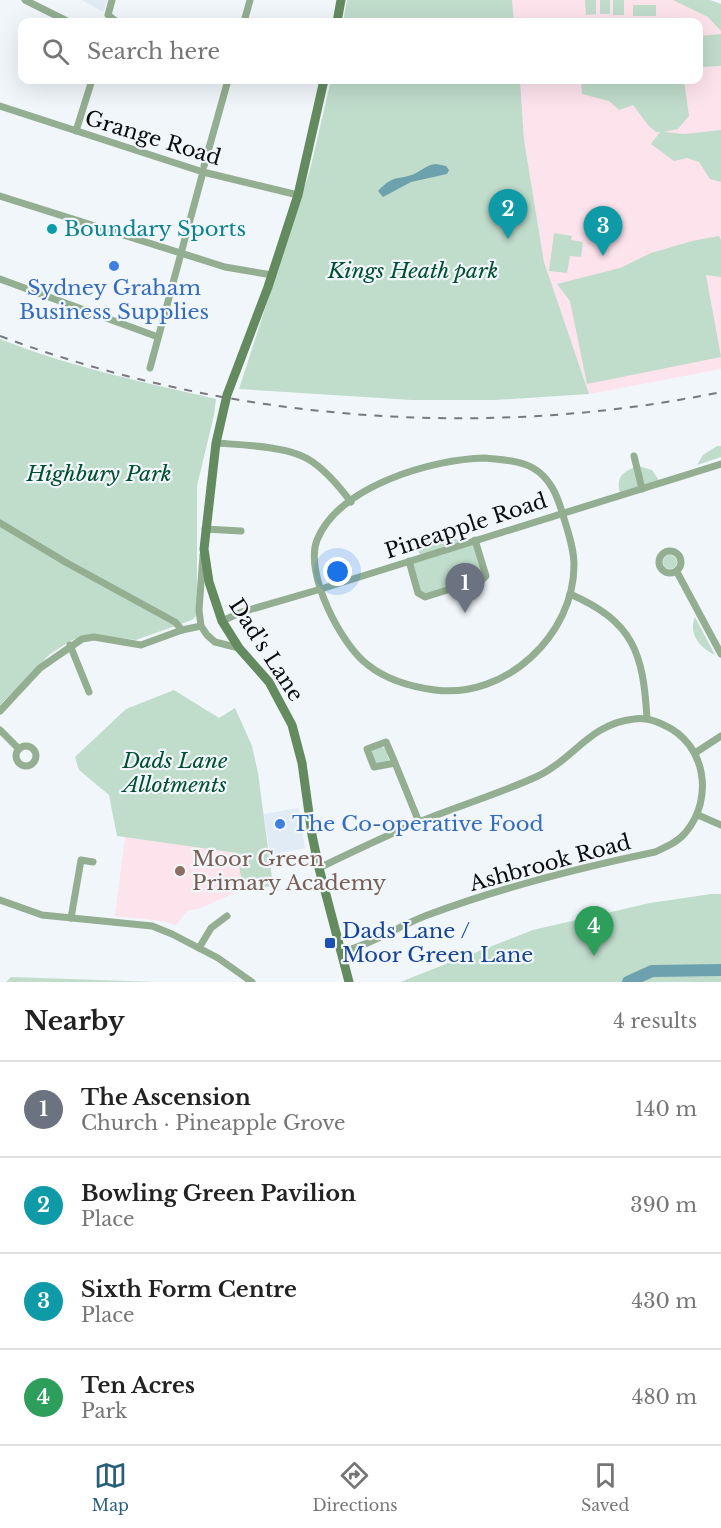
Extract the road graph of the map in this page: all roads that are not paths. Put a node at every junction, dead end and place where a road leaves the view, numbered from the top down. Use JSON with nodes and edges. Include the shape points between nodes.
{"nodes":[{"id":1,"x":25,"y":0,"type":"edge"},
{"id":2,"x":112,"y":0,"type":"edge"},
{"id":3,"x":250,"y":0,"type":"edge"},
{"id":4,"x":341,"y":0,"type":"edge"},
{"id":5,"x":61,"y":18,"type":"edge"},
{"id":6,"x":110,"y":18,"type":"edge"},
{"id":7,"x":245,"y":18,"type":"edge"},
{"id":8,"x":338,"y":18,"type":"edge"},
{"id":9,"x":91,"y":84,"type":"edge"},
{"id":10,"x":227,"y":84,"type":"edge"},
{"id":11,"x":323,"y":84,"type":"edge"},
{"id":12,"x":0,"y":106,"type":"edge"},
{"id":13,"x":76,"y":131,"type":"junction"},
{"id":14,"x":203,"y":169,"type":"junction"},
{"id":15,"x":298,"y":195,"type":"junction"},
{"id":16,"x":0,"y":196,"type":"edge"},
{"id":17,"x":181,"y":253,"type":"junction"},
{"id":18,"x":272,"y":275,"type":"junction"},
{"id":19,"x":0,"y":279,"type":"edge"},
{"id":20,"x":158,"y":337,"type":"junction"},
{"id":21,"x":150,"y":368,"type":"dead end"},
{"id":22,"x":216,"y":443,"type":"junction"},
{"id":23,"x":634,"y":456,"type":"dead end"},
{"id":24,"x":721,"y":464,"type":"edge"},
{"id":25,"x":642,"y":489,"type":"junction"},
{"id":26,"x":351,"y":502,"type":"junction"},
{"id":27,"x":562,"y":513,"type":"junction"},
{"id":28,"x":0,"y":523,"type":"edge"},
{"id":29,"x":205,"y":529,"type":"junction"},
{"id":30,"x":241,"y":531,"type":"dead end"},
{"id":31,"x":475,"y":540,"type":"junction"},
{"id":32,"x":204,"y":549,"type":"junction"},
{"id":33,"x":409,"y":561,"type":"junction"},
{"id":34,"x":676,"y":572,"type":"dead end"},
{"id":35,"x":321,"y":589,"type":"junction"},
{"id":36,"x":570,"y":594,"type":"junction"},
{"id":37,"x":222,"y":621,"type":"junction"},
{"id":38,"x":201,"y":626,"type":"junction"},
{"id":39,"x":182,"y":630,"type":"junction"},
{"id":40,"x":70,"y":645,"type":"junction"},
{"id":41,"x":239,"y":648,"type":"junction"},
{"id":42,"x":721,"y":654,"type":"edge"},
{"id":43,"x":89,"y":692,"type":"dead end"},
{"id":44,"x":0,"y":711,"type":"edge"},
{"id":45,"x":647,"y":718,"type":"junction"},
{"id":46,"x":0,"y":730,"type":"edge"},
{"id":47,"x":721,"y":736,"type":"edge"},
{"id":48,"x":19,"y":749,"type":"dead end"},
{"id":49,"x":695,"y":753,"type":"junction"},
{"id":50,"x":395,"y":764,"type":"junction"},
{"id":51,"x":698,"y":815,"type":"junction"},
{"id":52,"x":419,"y":822,"type":"junction"},
{"id":53,"x":721,"y":825,"type":"edge"},
{"id":54,"x":93,"y":862,"type":"dead end"},
{"id":55,"x":319,"y":868,"type":"junction"},
{"id":56,"x":0,"y":900,"type":"edge"},
{"id":57,"x":227,"y":916,"type":"dead end"},
{"id":58,"x":71,"y":918,"type":"junction"},
{"id":59,"x":199,"y":948,"type":"junction"},
{"id":60,"x":341,"y":952,"type":"junction"},
{"id":61,"x":252,"y":982,"type":"edge"},
{"id":62,"x":349,"y":982,"type":"edge"}],
"edges":[{"from":1,"to":5,"type":"street"},
{"from":2,"to":6,"type":"street"},
{"from":3,"to":7,"type":"street"},
{"from":4,"to":8,"type":"street"},
{"from":9,"to":13,"type":"street"},
{"from":10,"to":14,"type":"street"},
{"from":11,"to":15,"type":"street","name":"Dad's Lane"},
{"from":12,"to":13,"type":"street","name":"Grange Road"},
{"from":13,"to":14,"type":"street","name":"Grange Road"},
{"from":14,"to":15,"type":"street","name":"Grange Road"},
{"from":14,"to":17,"type":"street"},
{"from":15,"to":18,"type":"street","name":"Dad's Lane"},
{"from":16,"to":17,"type":"street"},
{"from":17,"to":18,"type":"street","via":[[225,267]]},
{"from":17,"to":20,"type":"street"},
{"from":18,"to":22,"type":"street","name":"Dad's Lane","via":[[235,370]]},
{"from":19,"to":20,"type":"street"},
{"from":20,"to":21,"type":"street"},
{"from":22,"to":26,"type":"street","via":[[287,451],[308,459],[331,477]]},
{"from":22,"to":29,"type":"street","name":"Dad's Lane"},
{"from":23,"to":25,"type":"street"},
{"from":24,"to":25,"type":"street","name":"Pineapple Road"},
{"from":25,"to":27,"type":"street","name":"Pineapple Road"},
{"from":26,"to":27,"type":"street","via":[[405,473],[438,463],[485,458],[534,468],[555,490]]},
{"from":26,"to":35,"type":"street","via":[[325,525],[317,540],[314,553]]},
{"from":27,"to":31,"type":"street","name":"Pineapple Road"},
{"from":27,"to":36,"type":"street","via":[[573,556]]},
{"from":28,"to":39,"type":"street","via":[[175,622]]},
{"from":29,"to":30,"type":"street"},
{"from":29,"to":32,"type":"street","name":"Dad's Lane"},
{"from":31,"to":33,"type":"street","name":"Pineapple Road"},
{"from":31,"to":33,"type":"street","via":[[486,576],[483,579],[425,597],[418,593]]},
{"from":32,"to":37,"type":"street","name":"Dad's Lane","via":[[209,582]]},
{"from":32,"to":38,"type":"street"},
{"from":33,"to":35,"type":"street","name":"Pineapple Road"},
{"from":34,"to":42,"type":"street"},
{"from":35,"to":36,"type":"street","via":[[348,644],[367,665],[391,679],[438,690],[477,687],[529,660],[554,630]]},
{"from":35,"to":37,"type":"street","name":"Pineapple Road"},
{"from":36,"to":45,"type":"street","via":[[604,612],[636,651],[642,669]]},
{"from":37,"to":41,"type":"street","name":"Dad's Lane"},
{"from":38,"to":39,"type":"street"},
{"from":38,"to":41,"type":"street","via":[[215,642]]},
{"from":39,"to":40,"type":"street","via":[[141,645],[94,637]]},
{"from":40,"to":43,"type":"street"},
{"from":40,"to":44,"type":"street","via":[[40,668]]},
{"from":41,"to":55,"type":"street","name":"Dad's Lane","via":[[269,682],[292,725]]},
{"from":45,"to":49,"type":"street","via":[[676,730]]},
{"from":45,"to":52,"type":"street","via":[[604,727],[539,776]]},
{"from":46,"to":48,"type":"street"},
{"from":47,"to":49,"type":"street"},
{"from":49,"to":51,"type":"street","name":"Ashbrook Road","via":[[703,786]]},
{"from":50,"to":50,"type":"street","via":[[374,767],[367,749],[386,742]]},
{"from":50,"to":52,"type":"street"},
{"from":51,"to":53,"type":"street"},
{"from":51,"to":60,"type":"street","name":"Ashbrook Road","via":[[685,834],[655,852],[566,872],[468,902]]},
{"from":52,"to":55,"type":"street"},
{"from":54,"to":58,"type":"street","via":[[81,860]]},
{"from":55,"to":60,"type":"street","name":"Dad's Lane"},
{"from":56,"to":58,"type":"street","via":[[42,915]]},
{"from":57,"to":59,"type":"street","via":[[212,928]]},
{"from":58,"to":59,"type":"street","via":[[152,926]]},
{"from":59,"to":61,"type":"street"},
{"from":60,"to":62,"type":"street","name":"Dad's Lane"}]}
